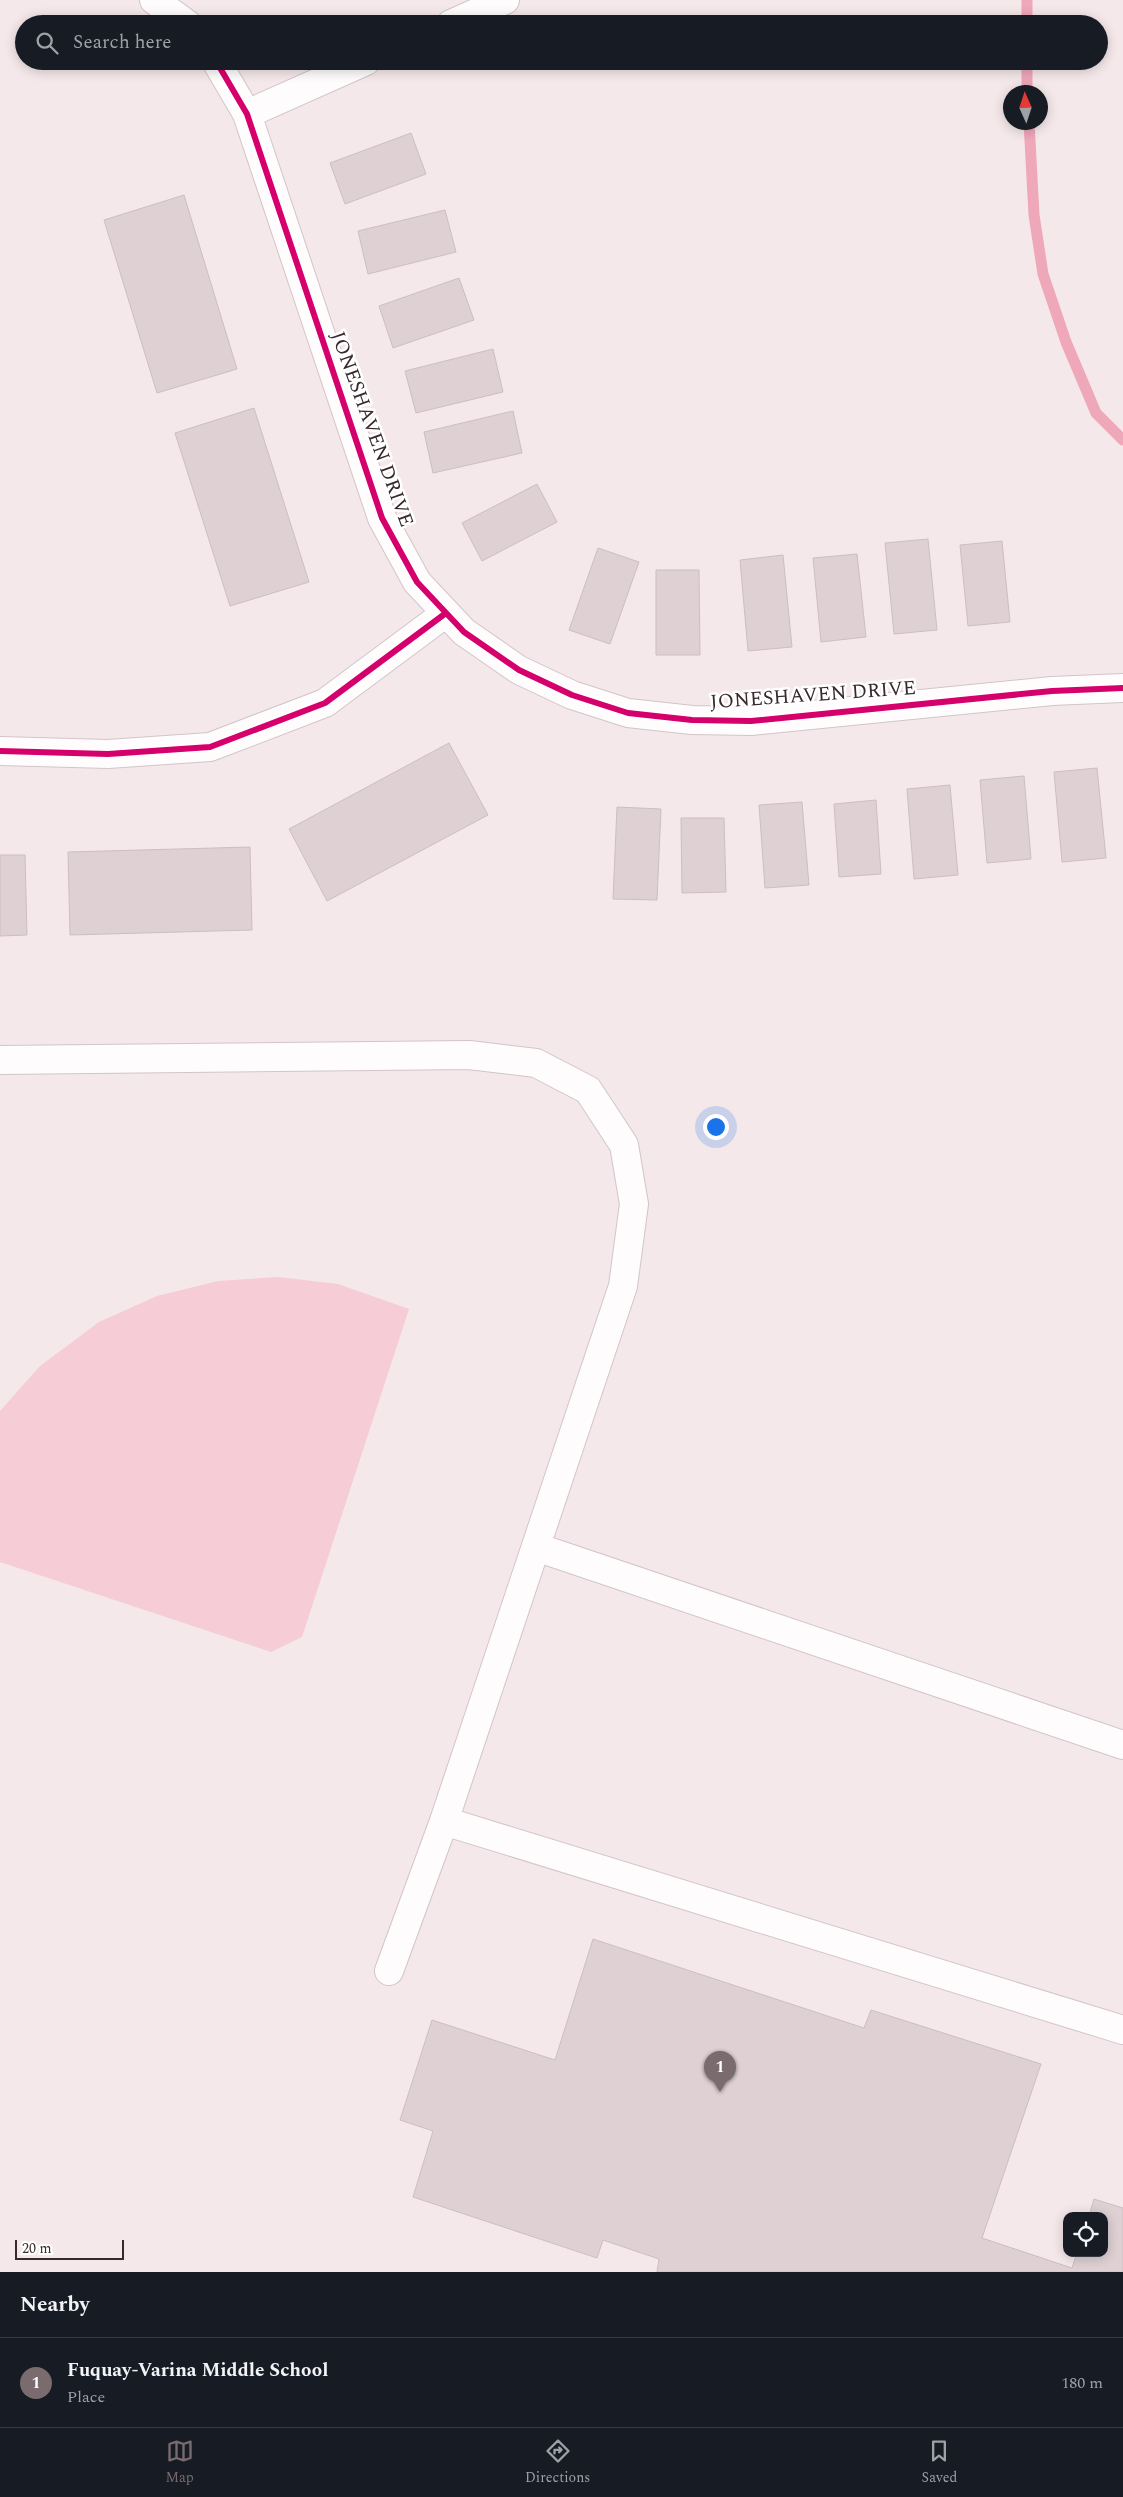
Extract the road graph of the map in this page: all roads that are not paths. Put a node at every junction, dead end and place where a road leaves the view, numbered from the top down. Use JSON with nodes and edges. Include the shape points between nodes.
{"nodes":[{"id":1,"x":154,"y":0,"type":"edge"},
{"id":2,"x":505,"y":0,"type":"edge"},
{"id":3,"x":175,"y":15,"type":"edge"},
{"id":4,"x":471,"y":15,"type":"edge"},
{"id":5,"x":221,"y":70,"type":"edge"},
{"id":6,"x":346,"y":70,"type":"edge"},
{"id":7,"x":247,"y":114,"type":"junction"},
{"id":8,"x":446,"y":613,"type":"junction"},
{"id":9,"x":1123,"y":688,"type":"edge"},
{"id":10,"x":0,"y":751,"type":"edge"},
{"id":11,"x":0,"y":1060,"type":"edge"},
{"id":12,"x":536,"y":1547,"type":"junction"},
{"id":13,"x":1123,"y":1745,"type":"edge"},
{"id":14,"x":444,"y":1821,"type":"junction"},
{"id":15,"x":389,"y":1972,"type":"dead end"},
{"id":16,"x":1123,"y":2030,"type":"edge"}],
"edges":[{"from":1,"to":3,"type":"street"},
{"from":2,"to":4,"type":"street"},
{"from":5,"to":7,"type":"street","name":"JONESHAVEN DRIVE"},
{"from":6,"to":7,"type":"street"},
{"from":7,"to":8,"type":"street","name":"JONESHAVEN DRIVE","via":[[382,518],[417,582]]},
{"from":8,"to":9,"type":"street","name":"JONESHAVEN DRIVE","via":[[464,632],[518,670],[572,695],[628,713],[646,715],[751,721],[1052,691]]},
{"from":8,"to":10,"type":"street","via":[[325,703],[210,747],[108,754]]},
{"from":11,"to":12,"type":"street","via":[[469,1055],[536,1063],[588,1090],[624,1145],[634,1204],[623,1286]]},
{"from":12,"to":13,"type":"street"},
{"from":12,"to":14,"type":"street"},
{"from":14,"to":15,"type":"street"},
{"from":14,"to":16,"type":"street"}]}
